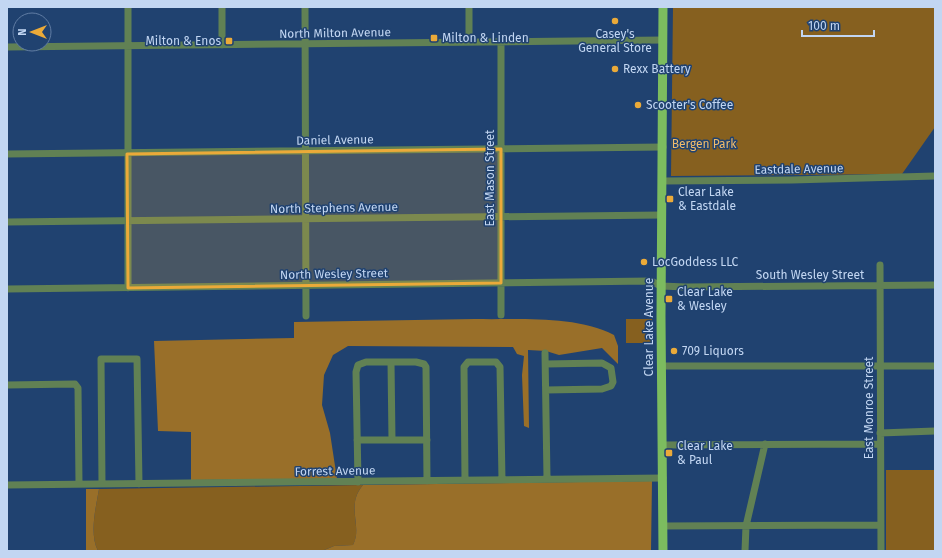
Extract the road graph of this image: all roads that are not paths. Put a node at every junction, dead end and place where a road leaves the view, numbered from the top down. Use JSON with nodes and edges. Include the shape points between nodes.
{"nodes":[{"id":1,"x":128,"y":7,"type":"edge"},
{"id":2,"x":222,"y":7,"type":"edge"},
{"id":3,"x":305,"y":7,"type":"edge"},
{"id":4,"x":469,"y":7,"type":"edge"},
{"id":5,"x":663,"y":7,"type":"edge"},
{"id":6,"x":663,"y":40,"type":"junction"},
{"id":7,"x":469,"y":42,"type":"junction"},
{"id":8,"x":501,"y":42,"type":"junction"},
{"id":9,"x":306,"y":44,"type":"junction"},
{"id":10,"x":222,"y":45,"type":"junction"},
{"id":11,"x":128,"y":46,"type":"junction"},
{"id":12,"x":7,"y":47,"type":"edge"},
{"id":13,"x":663,"y":147,"type":"junction"},
{"id":14,"x":501,"y":150,"type":"junction"},
{"id":15,"x":306,"y":152,"type":"junction"},
{"id":16,"x":7,"y":154,"type":"edge"},
{"id":17,"x":127,"y":154,"type":"junction"},
{"id":18,"x":935,"y":176,"type":"edge"},
{"id":19,"x":663,"y":181,"type":"junction"},
{"id":20,"x":662,"y":215,"type":"junction"},
{"id":21,"x":501,"y":216,"type":"junction"},
{"id":22,"x":306,"y":219,"type":"junction"},
{"id":23,"x":128,"y":221,"type":"junction"},
{"id":24,"x":7,"y":222,"type":"edge"},
{"id":25,"x":880,"y":265,"type":"dead end"},
{"id":26,"x":501,"y":283,"type":"junction"},
{"id":27,"x":880,"y":285,"type":"junction"},
{"id":28,"x":935,"y":285,"type":"edge"},
{"id":29,"x":306,"y":286,"type":"junction"},
{"id":30,"x":661,"y":286,"type":"junction"},
{"id":31,"x":128,"y":288,"type":"junction"},
{"id":32,"x":7,"y":289,"type":"edge"},
{"id":33,"x":501,"y":315,"type":"dead end"},
{"id":34,"x":306,"y":316,"type":"dead end"},
{"id":35,"x":546,"y":353,"type":"dead end"},
{"id":36,"x":391,"y":362,"type":"junction"},
{"id":37,"x":546,"y":364,"type":"junction"},
{"id":38,"x":661,"y":366,"type":"junction"},
{"id":39,"x":880,"y":366,"type":"junction"},
{"id":40,"x":935,"y":366,"type":"edge"},
{"id":41,"x":7,"y":385,"type":"edge"},
{"id":42,"x":546,"y":390,"type":"junction"},
{"id":43,"x":935,"y":431,"type":"edge"},
{"id":44,"x":880,"y":433,"type":"junction"},
{"id":45,"x":357,"y":440,"type":"junction"},
{"id":46,"x":392,"y":440,"type":"junction"},
{"id":47,"x":427,"y":440,"type":"junction"},
{"id":48,"x":662,"y":444,"type":"junction"},
{"id":49,"x":765,"y":444,"type":"junction"},
{"id":50,"x":880,"y":444,"type":"junction"},
{"id":51,"x":547,"y":478,"type":"junction"},
{"id":52,"x":663,"y":478,"type":"junction"},
{"id":53,"x":465,"y":480,"type":"junction"},
{"id":54,"x":502,"y":480,"type":"junction"},
{"id":55,"x":427,"y":481,"type":"junction"},
{"id":56,"x":358,"y":482,"type":"junction"},
{"id":57,"x":79,"y":484,"type":"junction"},
{"id":58,"x":102,"y":484,"type":"junction"},
{"id":59,"x":139,"y":484,"type":"junction"},
{"id":60,"x":7,"y":485,"type":"edge"},
{"id":61,"x":881,"y":525,"type":"junction"},
{"id":62,"x":663,"y":526,"type":"junction"},
{"id":63,"x":746,"y":526,"type":"junction"},
{"id":64,"x":663,"y":551,"type":"edge"},
{"id":65,"x":745,"y":551,"type":"edge"},
{"id":66,"x":881,"y":551,"type":"edge"}],
"edges":[{"from":1,"to":11,"type":"street"},
{"from":2,"to":10,"type":"street"},
{"from":3,"to":9,"type":"street"},
{"from":4,"to":7,"type":"street"},
{"from":5,"to":6,"type":"main road","name":"Clear Lake Avenue"},
{"from":6,"to":8,"type":"street","name":"North Milton Avenue"},
{"from":6,"to":13,"type":"main road","name":"Clear Lake Avenue"},
{"from":7,"to":8,"type":"street","name":"North Milton Avenue"},
{"from":7,"to":9,"type":"street","name":"North Milton Avenue"},
{"from":8,"to":14,"type":"street","name":"East Mason Street"},
{"from":9,"to":10,"type":"street","name":"North Milton Avenue"},
{"from":9,"to":15,"type":"street"},
{"from":10,"to":11,"type":"street","name":"North Milton Avenue"},
{"from":11,"to":12,"type":"street","name":"North Milton Avenue"},
{"from":11,"to":17,"type":"street"},
{"from":13,"to":14,"type":"street","name":"Daniel Avenue"},
{"from":13,"to":19,"type":"main road","name":"Clear Lake Avenue"},
{"from":14,"to":15,"type":"street","name":"Daniel Avenue"},
{"from":14,"to":21,"type":"street","name":"East Mason Street"},
{"from":15,"to":17,"type":"street","name":"Daniel Avenue"},
{"from":15,"to":22,"type":"street"},
{"from":16,"to":17,"type":"street","name":"Daniel Avenue"},
{"from":17,"to":23,"type":"street"},
{"from":18,"to":19,"type":"street","name":"Eastdale Avenue"},
{"from":19,"to":20,"type":"main road","name":"Clear Lake Avenue"},
{"from":20,"to":21,"type":"street","name":"North Stephens Avenue"},
{"from":20,"to":30,"type":"main road","name":"Clear Lake Avenue"},
{"from":21,"to":22,"type":"street","name":"North Stephens Avenue"},
{"from":21,"to":26,"type":"street","name":"East Mason Street"},
{"from":22,"to":23,"type":"street","name":"North Stephens Avenue"},
{"from":22,"to":29,"type":"street"},
{"from":23,"to":24,"type":"street","name":"North Stephens Avenue"},
{"from":23,"to":31,"type":"street"},
{"from":25,"to":27,"type":"street","name":"East Monroe Street"},
{"from":26,"to":29,"type":"street","name":"North Wesley Street"},
{"from":26,"to":30,"type":"street","name":"North Wesley Street","via":[[651,281]]},
{"from":26,"to":33,"type":"street","name":"East Mason Street"},
{"from":27,"to":28,"type":"street","name":"South Wesley Street"},
{"from":27,"to":30,"type":"street","name":"South Wesley Street"},
{"from":27,"to":39,"type":"street","name":"East Monroe Street"},
{"from":29,"to":31,"type":"street","name":"North Wesley Street"},
{"from":29,"to":34,"type":"street"},
{"from":30,"to":38,"type":"main road","name":"Clear Lake Avenue"},
{"from":31,"to":32,"type":"street","name":"North Wesley Street"},
{"from":35,"to":37,"type":"street"},
{"from":36,"to":45,"type":"street","via":[[362,363],[357,368]]},
{"from":36,"to":46,"type":"street"},
{"from":36,"to":47,"type":"street","via":[[420,363],[426,368]]},
{"from":37,"to":42,"type":"street"},
{"from":37,"to":42,"type":"street","via":[[602,363],[611,368],[613,382],[611,386],[602,389]]},
{"from":38,"to":39,"type":"street"},
{"from":38,"to":48,"type":"main road","name":"Clear Lake Avenue"},
{"from":39,"to":40,"type":"street"},
{"from":39,"to":44,"type":"street","name":"East Monroe Street"},
{"from":41,"to":57,"type":"street","via":[[76,384]]},
{"from":42,"to":51,"type":"street"},
{"from":43,"to":44,"type":"street"},
{"from":44,"to":50,"type":"street","name":"East Monroe Street"},
{"from":45,"to":46,"type":"street"},
{"from":45,"to":56,"type":"street"},
{"from":46,"to":47,"type":"street"},
{"from":47,"to":55,"type":"street"},
{"from":48,"to":49,"type":"street"},
{"from":48,"to":52,"type":"main road","name":"Clear Lake Avenue"},
{"from":49,"to":50,"type":"street"},
{"from":49,"to":63,"type":"street"},
{"from":50,"to":61,"type":"street","name":"East Monroe Street"},
{"from":51,"to":52,"type":"street","name":"Forrest Avenue"},
{"from":51,"to":54,"type":"street","name":"Forrest Avenue"},
{"from":52,"to":62,"type":"main road","name":"Clear Lake Avenue"},
{"from":53,"to":54,"type":"street","name":"Forrest Avenue"},
{"from":53,"to":54,"type":"street","via":[[464,367],[468,362],[496,362],[500,366]]},
{"from":53,"to":55,"type":"street","name":"Forrest Avenue"},
{"from":55,"to":56,"type":"street","name":"Forrest Avenue"},
{"from":56,"to":59,"type":"street","name":"Forrest Avenue"},
{"from":57,"to":58,"type":"street","name":"Forrest Avenue"},
{"from":57,"to":60,"type":"street","name":"Forrest Avenue"},
{"from":58,"to":59,"type":"street","name":"Forrest Avenue"},
{"from":58,"to":59,"type":"street","via":[[101,359],[137,358]]},
{"from":61,"to":63,"type":"street"},
{"from":61,"to":66,"type":"street","name":"East Monroe Street"},
{"from":62,"to":63,"type":"street"},
{"from":62,"to":64,"type":"main road","name":"Clear Lake Avenue"},
{"from":63,"to":65,"type":"street"}]}
